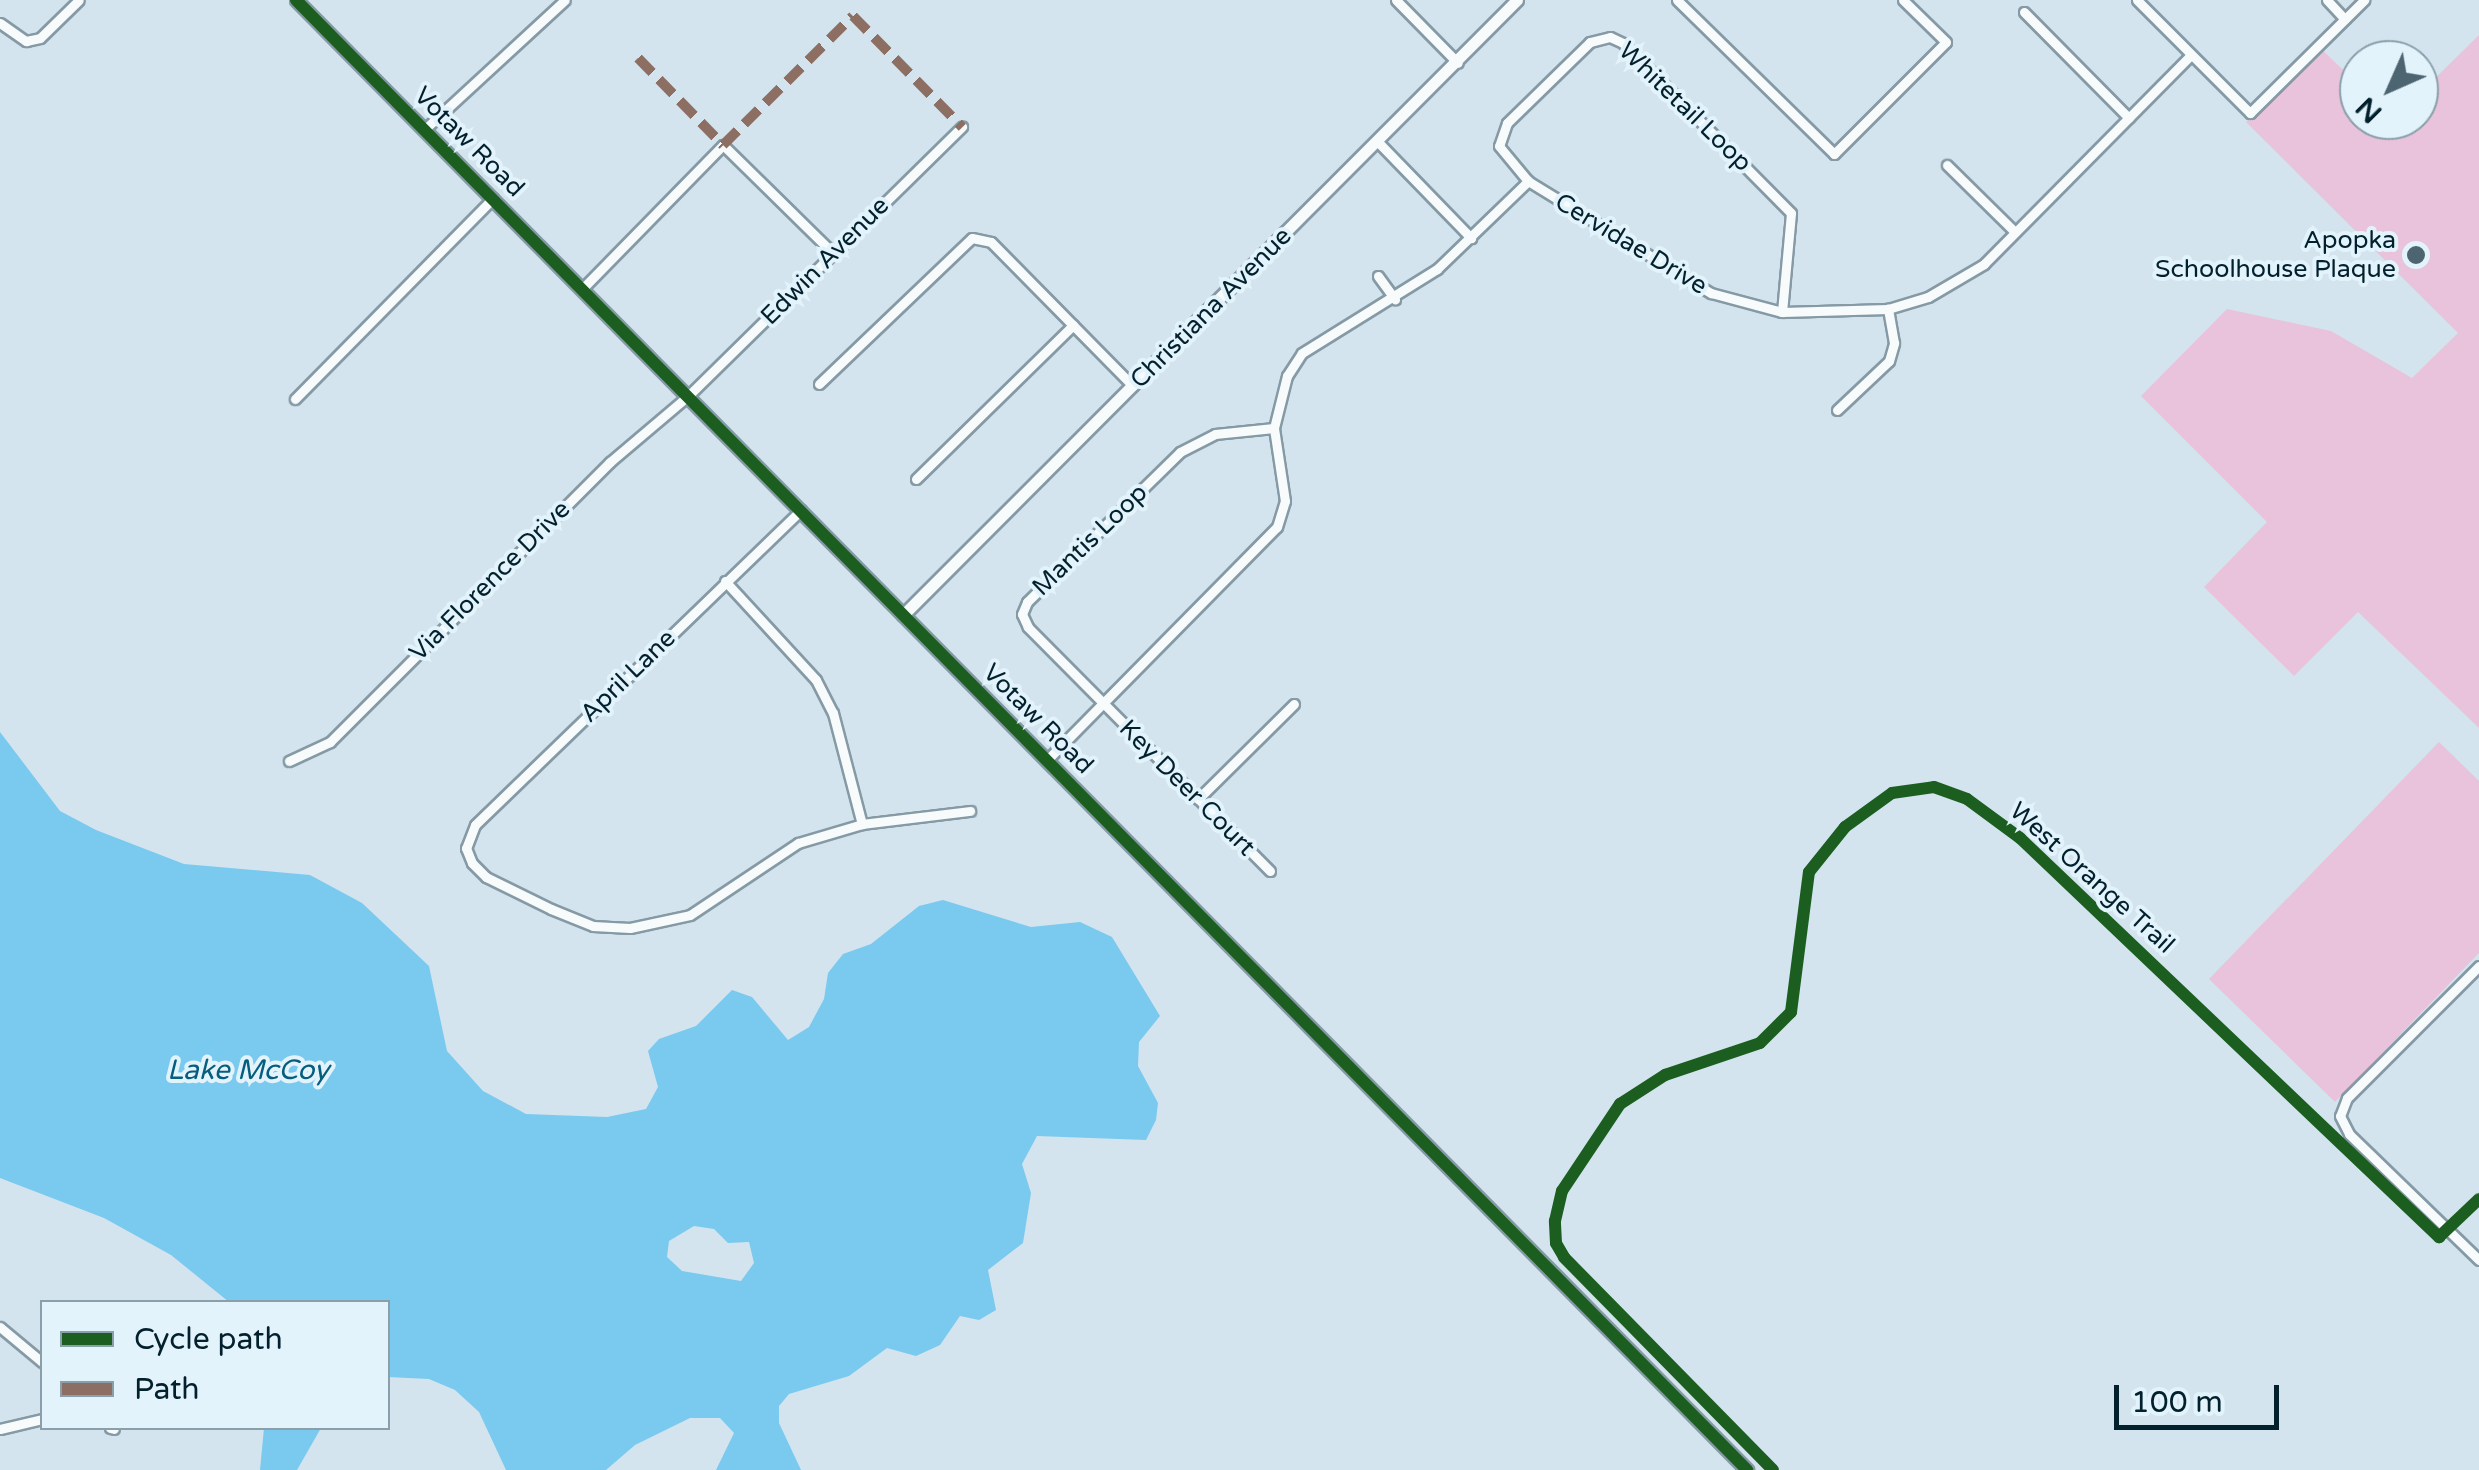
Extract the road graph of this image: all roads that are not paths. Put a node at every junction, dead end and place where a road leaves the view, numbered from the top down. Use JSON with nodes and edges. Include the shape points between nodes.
{"nodes":[{"id":1,"x":79,"y":0,"type":"edge"},
{"id":2,"x":296,"y":0,"type":"edge"},
{"id":3,"x":565,"y":0,"type":"edge"},
{"id":4,"x":1396,"y":0,"type":"edge"},
{"id":5,"x":1517,"y":0,"type":"edge"},
{"id":6,"x":1677,"y":0,"type":"edge"},
{"id":7,"x":1903,"y":0,"type":"edge"},
{"id":8,"x":2137,"y":0,"type":"edge"},
{"id":9,"x":2327,"y":0,"type":"edge"},
{"id":10,"x":2364,"y":0,"type":"edge"},
{"id":11,"x":2024,"y":12,"type":"dead end"},
{"id":12,"x":2346,"y":19,"type":"junction"},
{"id":13,"x":0,"y":23,"type":"edge"},
{"id":14,"x":2191,"y":54,"type":"junction"},
{"id":15,"x":1458,"y":63,"type":"junction"},
{"id":16,"x":2128,"y":118,"type":"junction"},
{"id":17,"x":962,"y":127,"type":"dead end"},
{"id":18,"x":425,"y":129,"type":"junction"},
{"id":19,"x":1378,"y":142,"type":"junction"},
{"id":20,"x":1948,"y":165,"type":"dead end"},
{"id":21,"x":1528,"y":181,"type":"junction"},
{"id":22,"x":493,"y":198,"type":"junction"},
{"id":23,"x":2014,"y":231,"type":"junction"},
{"id":24,"x":1471,"y":238,"type":"junction"},
{"id":25,"x":833,"y":253,"type":"junction"},
{"id":26,"x":1378,"y":276,"type":"dead end"},
{"id":27,"x":582,"y":288,"type":"junction"},
{"id":28,"x":1396,"y":299,"type":"junction"},
{"id":29,"x":1888,"y":308,"type":"junction"},
{"id":30,"x":1782,"y":312,"type":"junction"},
{"id":31,"x":1073,"y":325,"type":"junction"},
{"id":32,"x":819,"y":384,"type":"dead end"},
{"id":33,"x":1133,"y":386,"type":"junction"},
{"id":34,"x":689,"y":396,"type":"junction"},
{"id":35,"x":295,"y":400,"type":"dead end"},
{"id":36,"x":1837,"y":410,"type":"dead end"},
{"id":37,"x":1274,"y":428,"type":"junction"},
{"id":38,"x":916,"y":480,"type":"dead end"},
{"id":39,"x":801,"y":510,"type":"junction"},
{"id":40,"x":725,"y":581,"type":"junction"},
{"id":41,"x":904,"y":615,"type":"junction"},
{"id":42,"x":1104,"y":704,"type":"junction"},
{"id":43,"x":1294,"y":704,"type":"dead end"},
{"id":44,"x":1048,"y":760,"type":"junction"},
{"id":45,"x":289,"y":761,"type":"dead end"},
{"id":46,"x":1198,"y":800,"type":"junction"},
{"id":47,"x":970,"y":811,"type":"dead end"},
{"id":48,"x":862,"y":824,"type":"junction"},
{"id":49,"x":1270,"y":872,"type":"dead end"},
{"id":50,"x":2479,"y":966,"type":"edge"},
{"id":51,"x":2479,"y":1260,"type":"edge"},
{"id":52,"x":0,"y":1327,"type":"edge"},
{"id":53,"x":40,"y":1360,"type":"edge"},
{"id":54,"x":40,"y":1420,"type":"edge"},
{"id":55,"x":0,"y":1429,"type":"edge"},
{"id":56,"x":1747,"y":1470,"type":"edge"}],
"edges":[{"from":1,"to":13,"type":"street","via":[[40,38],[26,41]]},
{"from":2,"to":18,"type":"street","name":"Votaw Road"},
{"from":3,"to":18,"type":"street"},
{"from":4,"to":15,"type":"street"},
{"from":5,"to":15,"type":"street","name":"Christiana Avenue"},
{"from":6,"to":7,"type":"street","via":[[1834,154],[1946,42]]},
{"from":8,"to":14,"type":"street"},
{"from":9,"to":12,"type":"street"},
{"from":10,"to":12,"type":"street"},
{"from":11,"to":16,"type":"street"},
{"from":12,"to":14,"type":"street","via":[[2250,113]]},
{"from":14,"to":16,"type":"street","name":"Cervidae Drive"},
{"from":15,"to":19,"type":"street","name":"Christiana Avenue"},
{"from":16,"to":23,"type":"street","name":"Cervidae Drive"},
{"from":17,"to":25,"type":"street","name":"Edwin Avenue"},
{"from":18,"to":22,"type":"street","name":"Votaw Road"},
{"from":19,"to":24,"type":"street"},
{"from":19,"to":33,"type":"street","name":"Christiana Avenue"},
{"from":20,"to":23,"type":"street"},
{"from":21,"to":24,"type":"street","name":"Cervidae Drive"},
{"from":21,"to":30,"type":"street","name":"Cervidae Drive","via":[[1711,293]]},
{"from":21,"to":30,"type":"street","name":"Whitetail Loop","via":[[1499,146],[1506,123],[1590,42],[1610,37],[1623,43],[1791,213]]},
{"from":22,"to":27,"type":"street","name":"Votaw Road"},
{"from":22,"to":35,"type":"street"},
{"from":23,"to":29,"type":"street","name":"Cervidae Drive","via":[[1954,284]]},
{"from":24,"to":28,"type":"street","name":"Cervidae Drive"},
{"from":25,"to":27,"type":"street","via":[[723,145]]},
{"from":25,"to":34,"type":"street","name":"Edwin Avenue"},
{"from":26,"to":28,"type":"street"},
{"from":27,"to":34,"type":"street","name":"Votaw Road"},
{"from":28,"to":37,"type":"street","name":"Cervidae Drive","via":[[1302,353],[1286,376]]},
{"from":29,"to":30,"type":"street","name":"Cervidae Drive"},
{"from":29,"to":36,"type":"street","via":[[1894,344],[1889,361]]},
{"from":31,"to":32,"type":"street","via":[[991,242],[972,238]]},
{"from":31,"to":33,"type":"street"},
{"from":31,"to":38,"type":"street"},
{"from":33,"to":41,"type":"street","name":"Christiana Avenue"},
{"from":34,"to":39,"type":"street","name":"Votaw Road"},
{"from":34,"to":45,"type":"street","name":"Via Florence Drive","via":[[610,462],[330,742]]},
{"from":37,"to":42,"type":"street","name":"Cervidae Drive","via":[[1285,501],[1277,528]]},
{"from":37,"to":42,"type":"street","name":"Mantis Loop","via":[[1215,434],[1180,452],[1026,602],[1028,627]]},
{"from":39,"to":40,"type":"street","name":"April Lane"},
{"from":39,"to":41,"type":"street","name":"Votaw Road"},
{"from":40,"to":48,"type":"street","via":[[816,680],[832,713]]},
{"from":40,"to":48,"type":"street","name":"April Lane","via":[[475,826],[466,848],[472,863],[499,884],[592,926],[630,928],[690,914],[774,854]]},
{"from":41,"to":44,"type":"street","name":"Votaw Road"},
{"from":42,"to":44,"type":"street","name":"Cervidae Drive"},
{"from":42,"to":46,"type":"street","name":"Key Deer Court"},
{"from":43,"to":46,"type":"street"},
{"from":44,"to":56,"type":"street","name":"Votaw Road"},
{"from":46,"to":49,"type":"street","name":"Key Deer Court"},
{"from":47,"to":48,"type":"street"},
{"from":50,"to":51,"type":"street","via":[[2348,1098],[2340,1116],[2349,1134]]},
{"from":52,"to":53,"type":"street"},
{"from":54,"to":55,"type":"street"}]}
